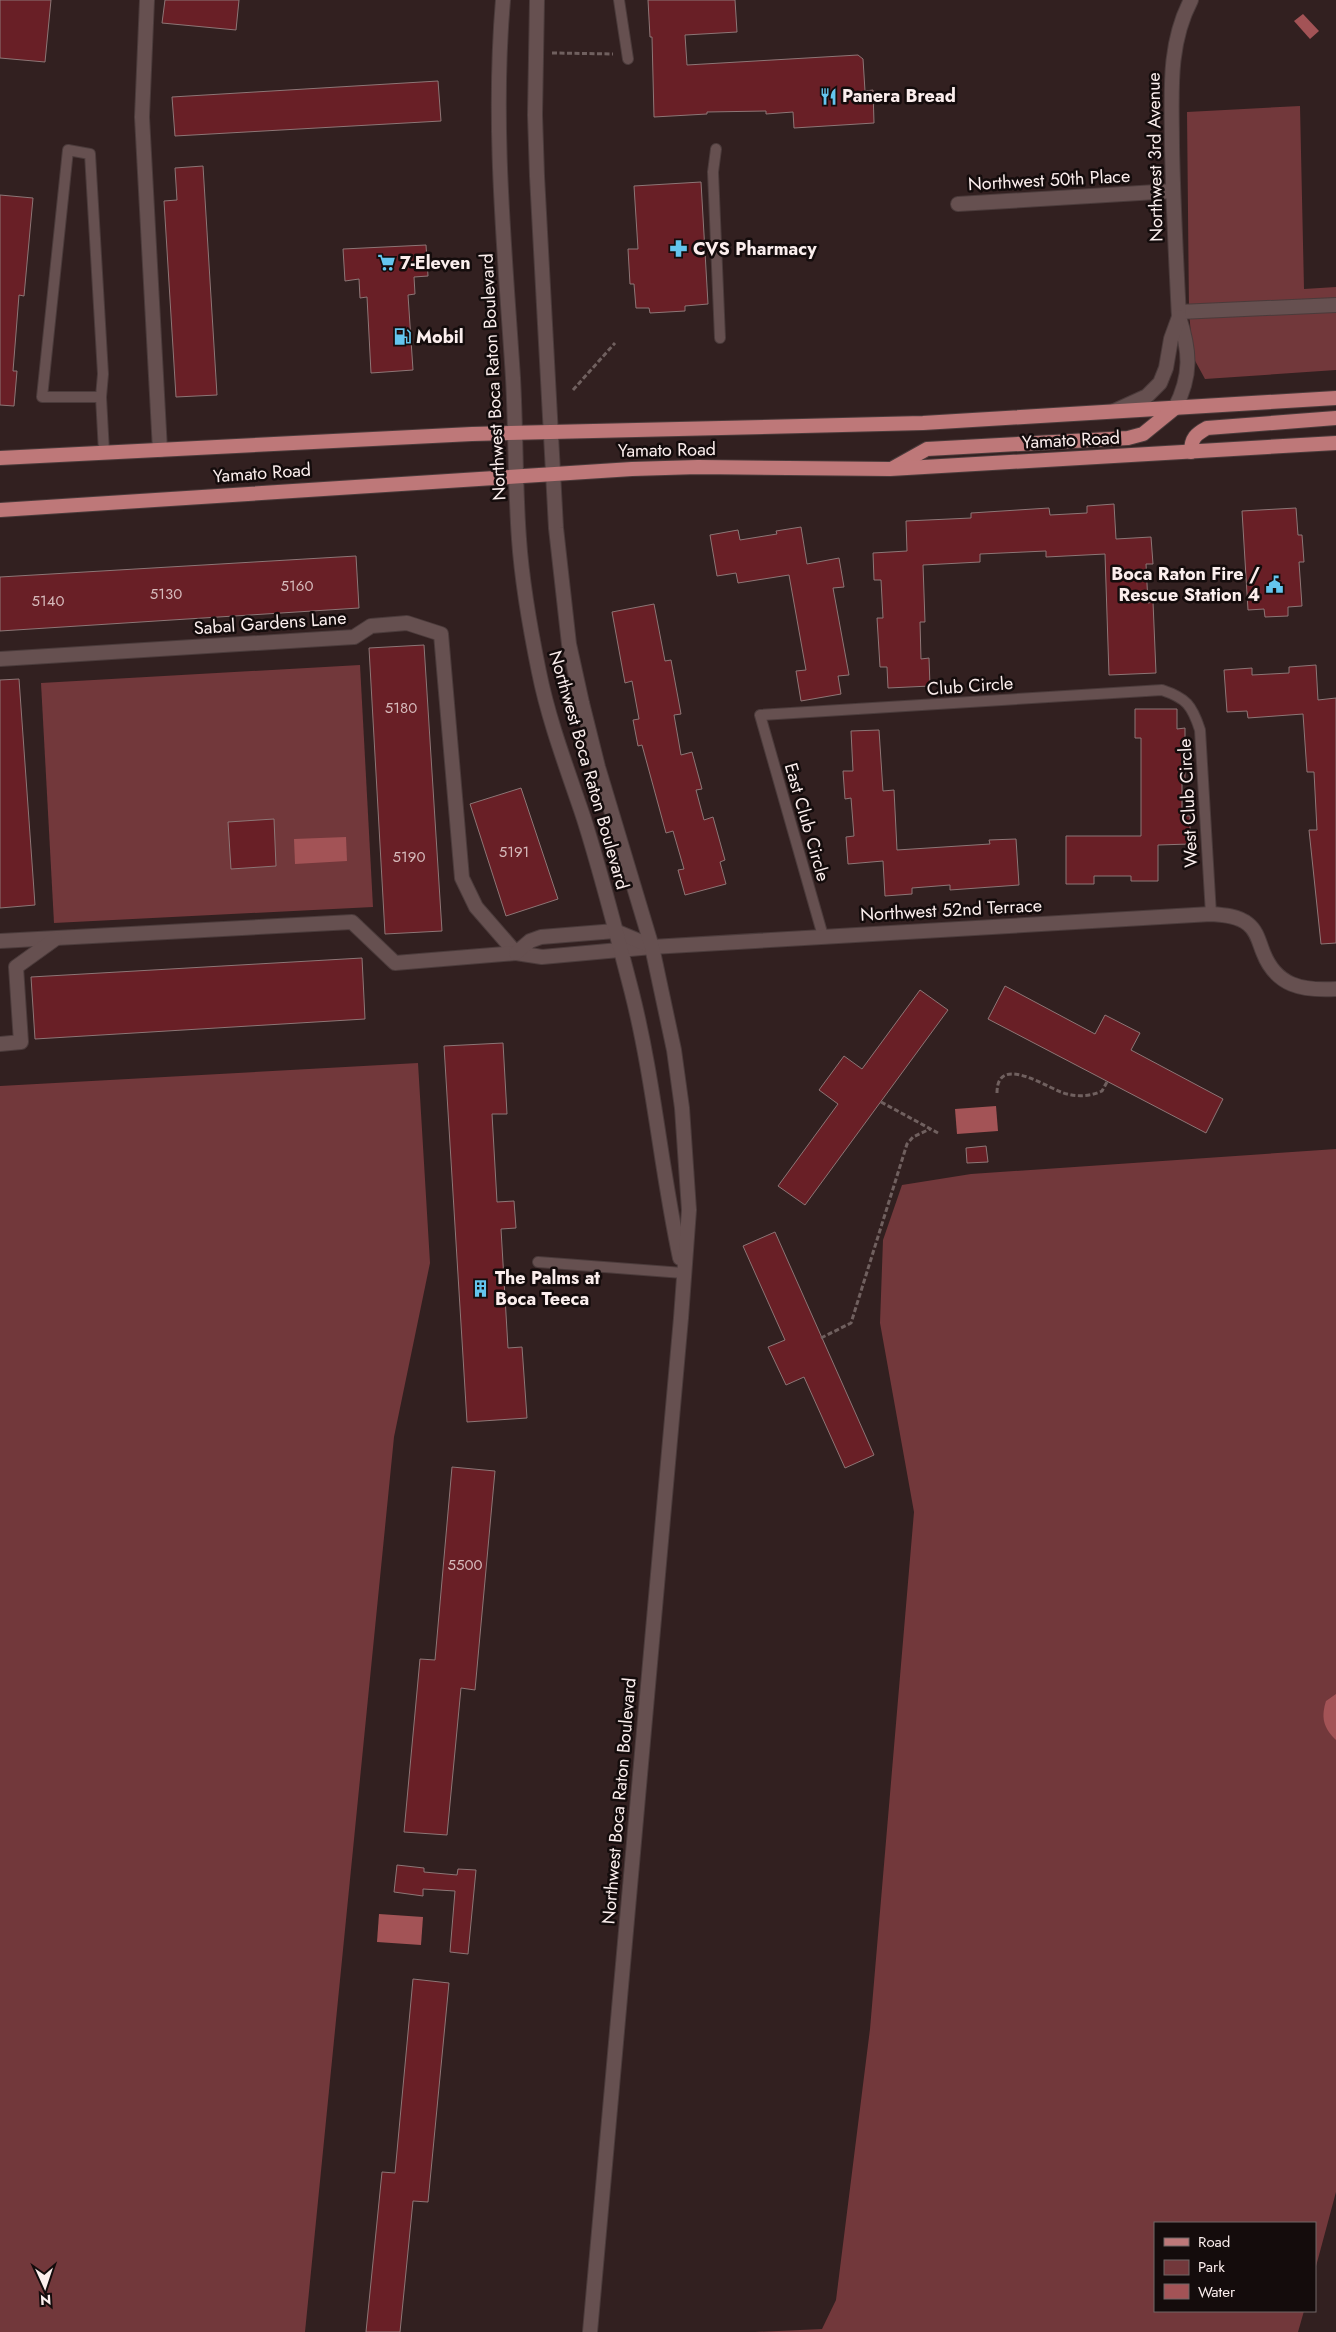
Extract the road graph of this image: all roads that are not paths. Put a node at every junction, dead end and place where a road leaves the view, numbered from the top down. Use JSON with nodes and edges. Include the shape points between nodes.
{"nodes":[{"id":1,"x":147,"y":0,"type":"edge"},
{"id":2,"x":503,"y":0,"type":"edge"},
{"id":3,"x":537,"y":0,"type":"edge"},
{"id":4,"x":620,"y":0,"type":"edge"},
{"id":5,"x":1191,"y":0,"type":"edge"},
{"id":6,"x":628,"y":59,"type":"road end"},
{"id":7,"x":716,"y":149,"type":"dead end"},
{"id":8,"x":1173,"y":191,"type":"junction"},
{"id":9,"x":958,"y":204,"type":"dead end"},
{"id":10,"x":1336,"y":304,"type":"edge"},
{"id":11,"x":1179,"y":314,"type":"junction"},
{"id":12,"x":720,"y":338,"type":"dead end"},
{"id":13,"x":101,"y":397,"type":"junction"},
{"id":14,"x":1336,"y":398,"type":"edge"},
{"id":15,"x":1175,"y":408,"type":"junction"},
{"id":16,"x":1114,"y":412,"type":"junction"},
{"id":17,"x":1336,"y":418,"type":"edge"},
{"id":18,"x":516,"y":432,"type":"junction"},
{"id":19,"x":552,"y":432,"type":"junction"},
{"id":20,"x":1336,"y":443,"type":"edge"},
{"id":21,"x":160,"y":450,"type":"junction"},
{"id":22,"x":104,"y":452,"type":"junction"},
{"id":23,"x":1191,"y":452,"type":"junction"},
{"id":24,"x":0,"y":458,"type":"edge"},
{"id":25,"x":890,"y":470,"type":"junction"},
{"id":26,"x":553,"y":474,"type":"junction"},
{"id":27,"x":517,"y":476,"type":"junction"},
{"id":28,"x":0,"y":510,"type":"edge"},
{"id":29,"x":0,"y":659,"type":"edge"},
{"id":30,"x":1180,"y":696,"type":"joint"},
{"id":31,"x":760,"y":716,"type":"joint"},
{"id":32,"x":1211,"y":914,"type":"junction"},
{"id":33,"x":615,"y":930,"type":"junction"},
{"id":34,"x":823,"y":936,"type":"junction"},
{"id":35,"x":55,"y":938,"type":"junction"},
{"id":36,"x":0,"y":941,"type":"edge"},
{"id":37,"x":652,"y":947,"type":"junction"},
{"id":38,"x":621,"y":951,"type":"junction"},
{"id":39,"x":516,"y":953,"type":"junction"},
{"id":40,"x":1336,"y":989,"type":"edge"},
{"id":41,"x":0,"y":1044,"type":"edge"},
{"id":42,"x":538,"y":1262,"type":"dead end"},
{"id":43,"x":683,"y":1273,"type":"junction"},
{"id":44,"x":590,"y":2332,"type":"edge"}],
"edges":[{"from":1,"to":21,"type":"street","via":[[142,116]]},
{"from":2,"to":18,"type":"street","name":"Northwest Boca Raton Boulevard","via":[[500,33],[502,205]]},
{"from":3,"to":19,"type":"street","name":"Northwest Boca Raton Boulevard","via":[[537,176]]},
{"from":4,"to":6,"type":"lane"},
{"from":5,"to":8,"type":"street","name":"Northwest 3rd Avenue","via":[[1182,17],[1174,48]]},
{"from":7,"to":12,"type":"lane","via":[[713,172]]},
{"from":8,"to":9,"type":"street","name":"Northwest 50th Place"},
{"from":8,"to":11,"type":"street","name":"Northwest 3rd Avenue"},
{"from":10,"to":11,"type":"street"},
{"from":11,"to":15,"type":"street","name":"Northwest 3rd Avenue","via":[[1185,334],[1188,366],[1185,388]]},
{"from":11,"to":16,"type":"street","name":"Northwest 3rd Avenue","via":[[1160,383],[1147,396]]},
{"from":13,"to":13,"type":"lane","via":[[103,374],[90,154],[68,150],[42,397]]},
{"from":13,"to":22,"type":"lane"},
{"from":14,"to":15,"type":"main road","name":"Yamato Road"},
{"from":15,"to":16,"type":"main road","name":"Yamato Road"},
{"from":15,"to":25,"type":"main road","via":[[1143,434],[1128,438],[927,449]]},
{"from":16,"to":19,"type":"main road","name":"Yamato Road","via":[[923,423]]},
{"from":17,"to":23,"type":"main road","via":[[1207,428],[1191,441]]},
{"from":18,"to":19,"type":"main road","name":"Yamato Road"},
{"from":18,"to":21,"type":"main road","name":"Yamato Road"},
{"from":18,"to":27,"type":"street","name":"Northwest Boca Raton Boulevard"},
{"from":19,"to":26,"type":"street","name":"Northwest Boca Raton Boulevard"},
{"from":20,"to":23,"type":"main road","name":"Yamato Road"},
{"from":21,"to":22,"type":"main road","name":"Yamato Road"},
{"from":22,"to":24,"type":"main road","name":"Yamato Road"},
{"from":23,"to":25,"type":"main road","name":"Yamato Road"},
{"from":25,"to":26,"type":"main road","name":"Yamato Road","via":[[698,467]]},
{"from":26,"to":27,"type":"main road","name":"Yamato Road"},
{"from":26,"to":37,"type":"street","name":"Northwest Boca Raton Boulevard","via":[[569,644],[598,767]]},
{"from":27,"to":28,"type":"main road","name":"Yamato Road"},
{"from":27,"to":33,"type":"street","name":"Northwest Boca Raton Boulevard","via":[[523,578],[539,674]]},
{"from":29,"to":39,"type":"street","name":"Sabal Gardens Lane","via":[[354,637],[371,626],[407,623],[442,634],[462,878],[476,907]]},
{"from":30,"to":31,"type":"lane","name":"Club Circle","via":[[1162,690]]},
{"from":30,"to":32,"type":"lane","name":"West Club Circle","via":[[1194,711],[1200,730]]},
{"from":31,"to":34,"type":"lane","name":"East Club Circle"},
{"from":32,"to":34,"type":"street","name":"Northwest 52nd Terrace"},
{"from":32,"to":40,"type":"street","name":"Northwest 52nd Terrace","via":[[1231,916],[1248,924],[1257,935],[1272,971],[1290,984],[1316,991]]},
{"from":33,"to":37,"type":"street"},
{"from":33,"to":38,"type":"street","name":"Northwest Boca Raton Boulevard"},
{"from":33,"to":39,"type":"street","via":[[542,937],[530,941]]},
{"from":34,"to":37,"type":"street","name":"Northwest 52nd Terrace"},
{"from":35,"to":36,"type":"street"},
{"from":35,"to":39,"type":"street","via":[[352,922],[395,962]]},
{"from":35,"to":41,"type":"street","via":[[16,968],[21,1042]]},
{"from":37,"to":38,"type":"street","name":"Northwest 52nd Terrace"},
{"from":37,"to":43,"type":"street","name":"Northwest Boca Raton Boulevard","via":[[667,1013],[682,1108],[689,1210]]},
{"from":38,"to":39,"type":"street","via":[[542,957]]},
{"from":38,"to":43,"type":"street","name":"Northwest Boca Raton Boulevard","via":[[656,1110],[669,1205]]},
{"from":42,"to":43,"type":"lane"},
{"from":43,"to":44,"type":"street","name":"Northwest Boca Raton Boulevard"}]}
